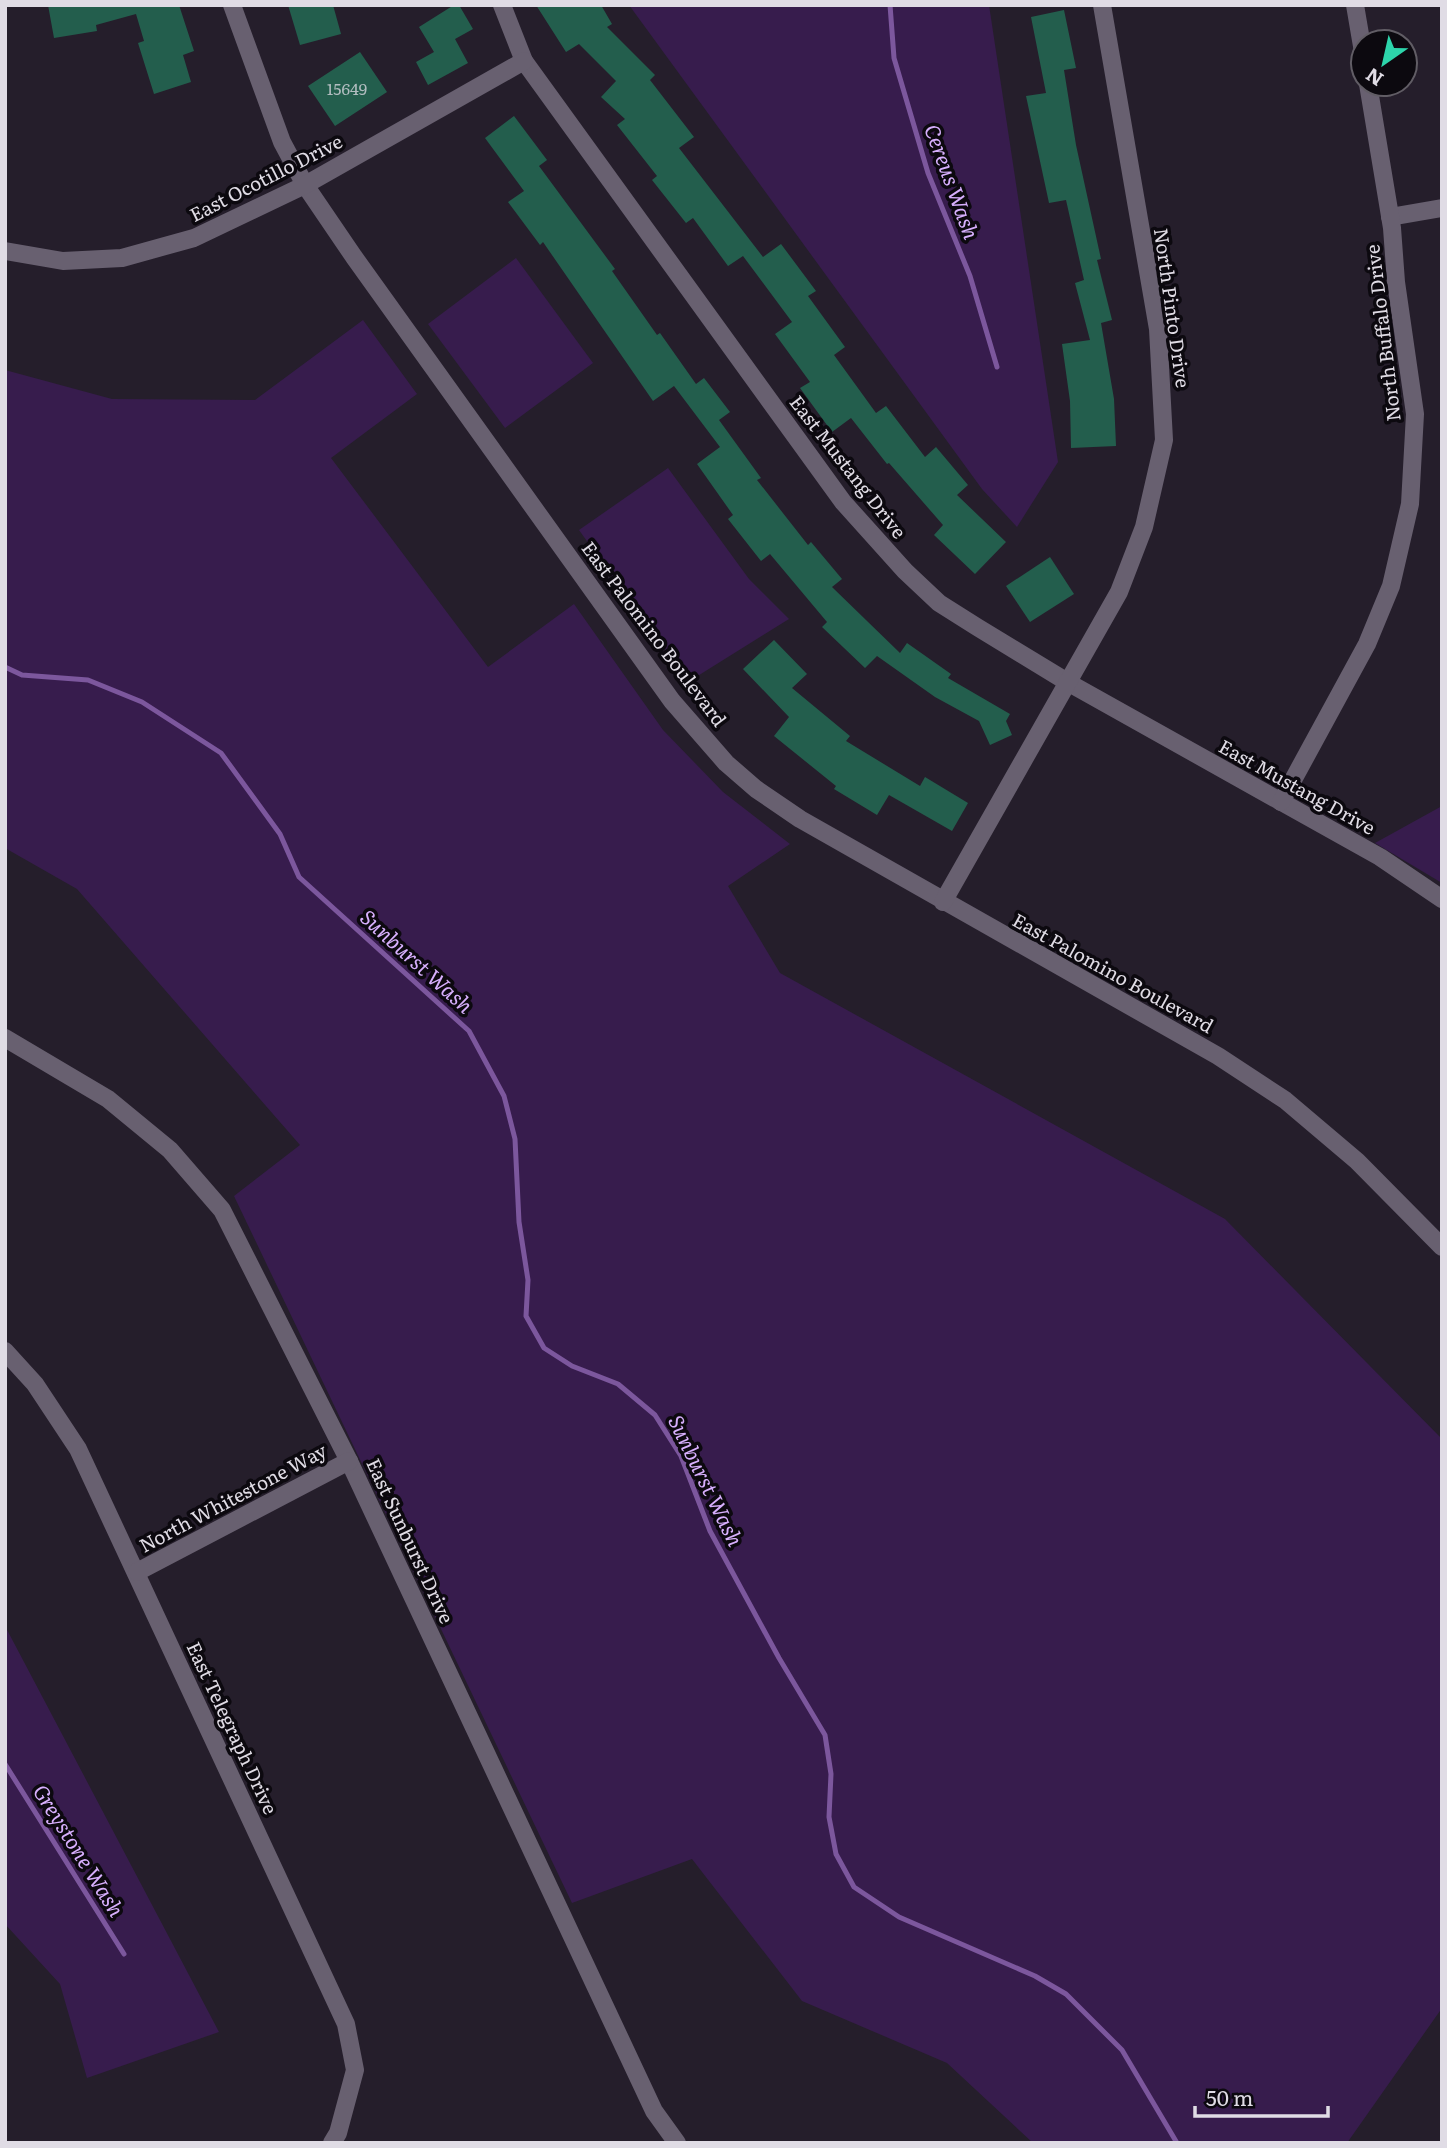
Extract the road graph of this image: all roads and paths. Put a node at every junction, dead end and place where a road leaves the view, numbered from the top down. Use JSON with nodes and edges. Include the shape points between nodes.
{"nodes":[{"id":1,"x":232,"y":5,"type":"edge"},
{"id":2,"x":502,"y":5,"type":"edge"},
{"id":3,"x":1101,"y":5,"type":"edge"},
{"id":4,"x":1355,"y":5,"type":"edge"},
{"id":5,"x":1359,"y":28,"type":"edge"},
{"id":6,"x":524,"y":61,"type":"junction"},
{"id":7,"x":1370,"y":98,"type":"edge"},
{"id":8,"x":305,"y":185,"type":"junction"},
{"id":9,"x":1442,"y":208,"type":"edge"},
{"id":10,"x":1390,"y":217,"type":"junction"},
{"id":11,"x":5,"y":251,"type":"edge"},
{"id":12,"x":1069,"y":683,"type":"junction"},
{"id":13,"x":1281,"y":802,"type":"junction"},
{"id":14,"x":1442,"y":899,"type":"edge"},
{"id":15,"x":943,"y":902,"type":"junction"},
{"id":16,"x":5,"y":1038,"type":"edge"},
{"id":17,"x":1442,"y":1247,"type":"edge"},
{"id":18,"x":5,"y":1351,"type":"edge"},
{"id":19,"x":349,"y":1461,"type":"junction"},
{"id":20,"x":137,"y":1572,"type":"junction"},
{"id":21,"x":332,"y":2143,"type":"edge"},
{"id":22,"x":677,"y":2143,"type":"edge"}],
"edges":[{"from":1,"to":8,"type":"street","name":"East Palomino Boulevard","via":[[282,142]]},
{"from":2,"to":6,"type":"street","name":"East Mustang Drive"},
{"from":3,"to":12,"type":"street","name":"North Pinto Drive","via":[[1158,329],[1164,440],[1144,527],[1119,592]]},
{"from":4,"to":5,"type":"street"},
{"from":6,"to":8,"type":"street","name":"East Ocotillo Drive"},
{"from":6,"to":12,"type":"street","name":"East Mustang Drive","via":[[874,540],[939,603]]},
{"from":7,"to":10,"type":"street","name":"North Buffalo Drive"},
{"from":8,"to":11,"type":"street","name":"East Ocotillo Drive","via":[[194,238],[122,258],[64,261]]},
{"from":8,"to":15,"type":"street","name":"East Palomino Boulevard","via":[[672,701],[726,763],[800,819]]},
{"from":9,"to":10,"type":"street"},
{"from":10,"to":13,"type":"street","name":"North Buffalo Drive","via":[[1415,414],[1404,542],[1367,644]]},
{"from":12,"to":13,"type":"street","name":"East Mustang Drive"},
{"from":12,"to":15,"type":"street","name":"North Pinto Drive"},
{"from":13,"to":14,"type":"street","name":"East Mustang Drive"},
{"from":15,"to":17,"type":"street","name":"East Palomino Boulevard","via":[[1218,1056],[1285,1100],[1357,1161]]},
{"from":16,"to":19,"type":"street","name":"East Sunburst Drive","via":[[108,1099],[170,1150],[222,1210]]},
{"from":18,"to":20,"type":"street","name":"East Telegraph Drive","via":[[35,1384],[78,1449]]},
{"from":19,"to":20,"type":"street","name":"North Whitestone Way"},
{"from":19,"to":22,"type":"street","name":"East Sunburst Drive","via":[[654,2111]]},
{"from":20,"to":21,"type":"street","name":"East Telegraph Drive","via":[[345,2024],[355,2070]]}]}
